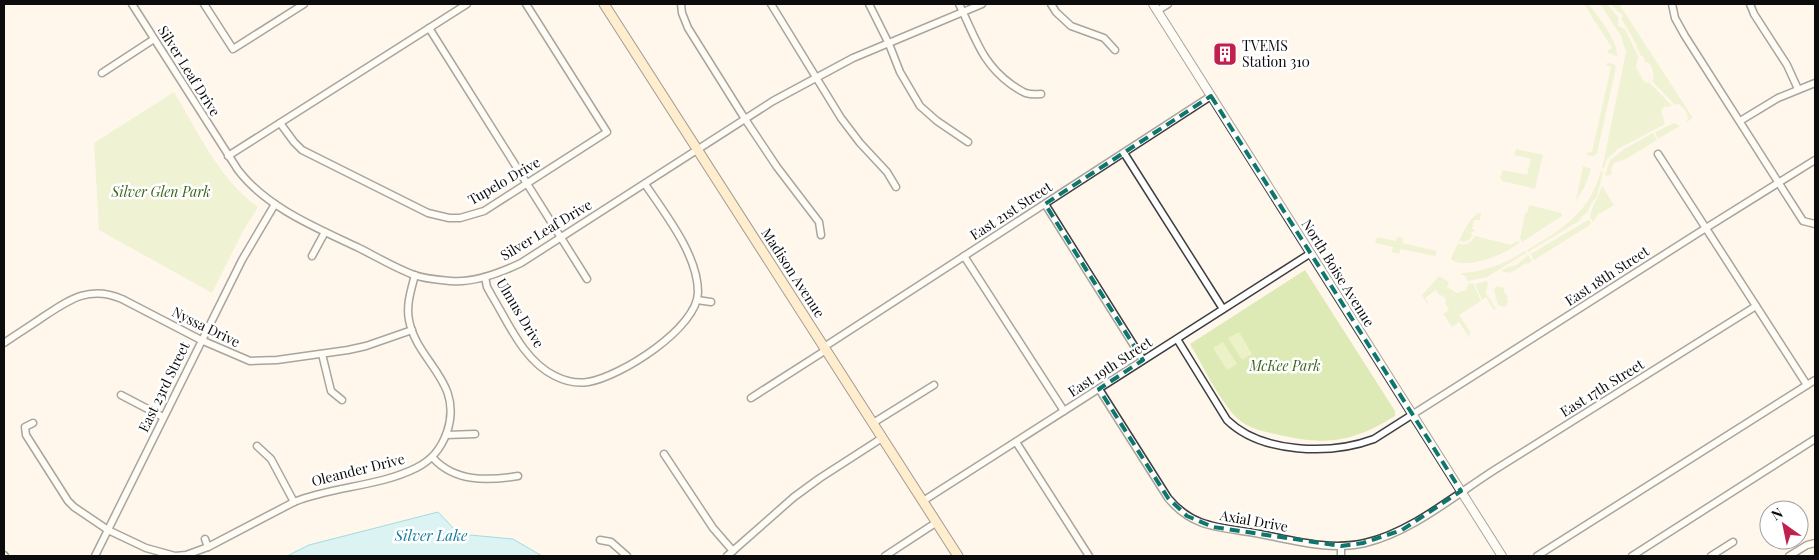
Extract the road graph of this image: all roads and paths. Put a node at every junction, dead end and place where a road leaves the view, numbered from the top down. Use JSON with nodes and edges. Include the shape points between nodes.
{"nodes":[{"id":1,"x":132,"y":4,"type":"edge"},
{"id":2,"x":204,"y":4,"type":"edge"},
{"id":3,"x":304,"y":4,"type":"edge"},
{"id":4,"x":467,"y":4,"type":"edge"},
{"id":5,"x":526,"y":4,"type":"edge"},
{"id":6,"x":604,"y":4,"type":"edge"},
{"id":7,"x":681,"y":4,"type":"edge"},
{"id":8,"x":771,"y":4,"type":"edge"},
{"id":9,"x":869,"y":4,"type":"edge"},
{"id":10,"x":960,"y":4,"type":"edge"},
{"id":11,"x":982,"y":4,"type":"edge"},
{"id":12,"x":1052,"y":4,"type":"edge"},
{"id":13,"x":1168,"y":4,"type":"edge"},
{"id":14,"x":1672,"y":4,"type":"edge"},
{"id":15,"x":1750,"y":4,"type":"edge"},
{"id":16,"x":1155,"y":7,"type":"edge"},
{"id":17,"x":963,"y":12,"type":"junction"},
{"id":18,"x":428,"y":28,"type":"junction"},
{"id":19,"x":154,"y":39,"type":"junction"},
{"id":20,"x":889,"y":44,"type":"junction"},
{"id":21,"x":1115,"y":50,"type":"dead end"},
{"id":22,"x":102,"y":73,"type":"dead end"},
{"id":23,"x":817,"y":77,"type":"junction"},
{"id":24,"x":1815,"y":83,"type":"edge"},
{"id":25,"x":1798,"y":89,"type":"junction"},
{"id":26,"x":1041,"y":94,"type":"dead end"},
{"id":27,"x":1211,"y":96,"type":"junction"},
{"id":28,"x":745,"y":119,"type":"junction"},
{"id":29,"x":1740,"y":121,"type":"junction"},
{"id":30,"x":280,"y":123,"type":"junction"},
{"id":31,"x":968,"y":142,"type":"dead end"},
{"id":32,"x":697,"y":150,"type":"junction"},
{"id":33,"x":1124,"y":152,"type":"junction"},
{"id":34,"x":1658,"y":154,"type":"dead end"},
{"id":35,"x":228,"y":156,"type":"junction"},
{"id":36,"x":1815,"y":160,"type":"edge"},
{"id":37,"x":1779,"y":182,"type":"junction"},
{"id":38,"x":527,"y":183,"type":"junction"},
{"id":39,"x":645,"y":184,"type":"junction"},
{"id":40,"x":896,"y":187,"type":"dead end"},
{"id":41,"x":275,"y":204,"type":"junction"},
{"id":42,"x":1045,"y":204,"type":"junction"},
{"id":43,"x":1815,"y":224,"type":"edge"},
{"id":44,"x":1706,"y":228,"type":"junction"},
{"id":45,"x":325,"y":232,"type":"junction"},
{"id":46,"x":821,"y":235,"type":"dead end"},
{"id":47,"x":560,"y":237,"type":"junction"},
{"id":48,"x":1311,"y":253,"type":"junction"},
{"id":49,"x":312,"y":256,"type":"dead end"},
{"id":50,"x":964,"y":256,"type":"junction"},
{"id":51,"x":415,"y":275,"type":"junction"},
{"id":52,"x":485,"y":277,"type":"junction"},
{"id":53,"x":587,"y":279,"type":"dead end"},
{"id":54,"x":697,"y":300,"type":"junction"},
{"id":55,"x":711,"y":302,"type":"dead end"},
{"id":56,"x":1756,"y":306,"type":"junction"},
{"id":57,"x":1222,"y":309,"type":"junction"},
{"id":58,"x":412,"y":330,"type":"junction"},
{"id":59,"x":1177,"y":339,"type":"junction"},
{"id":60,"x":201,"y":340,"type":"junction"},
{"id":61,"x":4,"y":343,"type":"edge"},
{"id":62,"x":825,"y":349,"type":"junction"},
{"id":63,"x":322,"y":354,"type":"junction"},
{"id":64,"x":1143,"y":360,"type":"junction"},
{"id":65,"x":1815,"y":380,"type":"edge"},
{"id":66,"x":934,"y":385,"type":"dead end"},
{"id":67,"x":1807,"y":385,"type":"junction"},
{"id":68,"x":1099,"y":389,"type":"junction"},
{"id":69,"x":121,"y":395,"type":"dead end"},
{"id":70,"x":751,"y":398,"type":"dead end"},
{"id":71,"x":342,"y":400,"type":"dead end"},
{"id":72,"x":1064,"y":411,"type":"junction"},
{"id":73,"x":1413,"y":415,"type":"junction"},
{"id":74,"x":164,"y":417,"type":"junction"},
{"id":75,"x":33,"y":423,"type":"dead end"},
{"id":76,"x":873,"y":424,"type":"junction"},
{"id":77,"x":475,"y":434,"type":"dead end"},
{"id":78,"x":446,"y":435,"type":"junction"},
{"id":79,"x":882,"y":438,"type":"junction"},
{"id":80,"x":1815,"y":439,"type":"edge"},
{"id":81,"x":1016,"y":442,"type":"junction"},
{"id":82,"x":257,"y":446,"type":"dead end"},
{"id":83,"x":664,"y":454,"type":"dead end"},
{"id":84,"x":432,"y":458,"type":"junction"},
{"id":85,"x":518,"y":476,"type":"dead end"},
{"id":86,"x":1461,"y":491,"type":"junction"},
{"id":87,"x":923,"y":501,"type":"junction"},
{"id":88,"x":294,"y":502,"type":"junction"},
{"id":89,"x":936,"y":522,"type":"junction"},
{"id":90,"x":108,"y":530,"type":"junction"},
{"id":91,"x":205,"y":539,"type":"dead end"},
{"id":92,"x":600,"y":540,"type":"dead end"},
{"id":93,"x":1733,"y":542,"type":"dead end"},
{"id":94,"x":1815,"y":543,"type":"edge"},
{"id":95,"x":1342,"y":546,"type":"junction"},
{"id":96,"x":208,"y":547,"type":"junction"},
{"id":97,"x":733,"y":551,"type":"junction"},
{"id":98,"x":95,"y":556,"type":"edge"},
{"id":99,"x":627,"y":556,"type":"edge"},
{"id":100,"x":727,"y":556,"type":"edge"},
{"id":101,"x":885,"y":556,"type":"edge"},
{"id":102,"x":958,"y":556,"type":"edge"},
{"id":103,"x":1089,"y":556,"type":"edge"},
{"id":104,"x":1341,"y":556,"type":"edge"},
{"id":105,"x":1502,"y":556,"type":"edge"},
{"id":106,"x":1537,"y":556,"type":"edge"},
{"id":107,"x":1632,"y":556,"type":"edge"},
{"id":108,"x":1711,"y":556,"type":"edge"},
{"id":109,"x":1789,"y":556,"type":"edge"}],
"edges":[{"from":1,"to":19,"type":"street","name":"Silver Leaf Drive"},
{"from":2,"to":3,"type":"street","via":[[233,49]]},
{"from":4,"to":18,"type":"street"},
{"from":5,"to":38,"type":"street","name":"Tupelo Drive","via":[[607,132]]},
{"from":6,"to":32,"type":"main road","name":"Madison Avenue"},
{"from":7,"to":28,"type":"street","via":[[688,28]]},
{"from":8,"to":23,"type":"street"},
{"from":9,"to":20,"type":"street"},
{"from":10,"to":17,"type":"street"},
{"from":11,"to":17,"type":"street","name":"Silver Leaf Drive"},
{"from":12,"to":21,"type":"street","via":[[1071,26],[1104,38]]},
{"from":13,"to":16,"type":"street"},
{"from":14,"to":29,"type":"street","via":[[1684,36]]},
{"from":15,"to":25,"type":"street"},
{"from":16,"to":27,"type":"street","name":"North Boise Avenue"},
{"from":17,"to":20,"type":"street","name":"Silver Leaf Drive"},
{"from":17,"to":26,"type":"street","via":[[976,43],[997,74],[1027,95]]},
{"from":18,"to":30,"type":"street"},
{"from":18,"to":38,"type":"street"},
{"from":19,"to":22,"type":"street"},
{"from":19,"to":35,"type":"street","name":"Silver Leaf Drive"},
{"from":20,"to":23,"type":"street","name":"Silver Leaf Drive"},
{"from":20,"to":31,"type":"street","via":[[900,72],[920,106]]},
{"from":23,"to":28,"type":"street","name":"Silver Leaf Drive"},
{"from":23,"to":40,"type":"street","via":[[841,118]]},
{"from":24,"to":25,"type":"street"},
{"from":25,"to":29,"type":"street"},
{"from":27,"to":33,"type":"street","name":"East 21st Street"},
{"from":27,"to":48,"type":"street","name":"North Boise Avenue"},
{"from":28,"to":32,"type":"street","name":"Silver Leaf Drive"},
{"from":28,"to":46,"type":"street","via":[[820,222]]},
{"from":29,"to":37,"type":"street"},
{"from":30,"to":35,"type":"street"},
{"from":30,"to":38,"type":"street","name":"Tupelo Drive","via":[[302,150],[439,216],[460,218],[484,211]]},
{"from":32,"to":39,"type":"street","name":"Silver Leaf Drive"},
{"from":32,"to":62,"type":"main road","name":"Madison Avenue"},
{"from":33,"to":42,"type":"street","name":"East 21st Street"},
{"from":33,"to":57,"type":"street"},
{"from":34,"to":44,"type":"street"},
{"from":35,"to":41,"type":"street","name":"Silver Leaf Drive","via":[[243,177]]},
{"from":36,"to":37,"type":"street","name":"East 18th Street"},
{"from":37,"to":43,"type":"street","via":[[1804,221]]},
{"from":37,"to":44,"type":"street","name":"East 18th Street"},
{"from":38,"to":47,"type":"street"},
{"from":39,"to":47,"type":"street","name":"Silver Leaf Drive"},
{"from":39,"to":54,"type":"street","via":[[691,256],[696,274]]},
{"from":41,"to":45,"type":"street","name":"Silver Leaf Drive"},
{"from":41,"to":60,"type":"street","name":"East 23rd Street","via":[[248,248]]},
{"from":42,"to":50,"type":"street","name":"East 21st Street"},
{"from":42,"to":64,"type":"street"},
{"from":44,"to":56,"type":"street"},
{"from":44,"to":73,"type":"street","name":"East 18th Street"},
{"from":45,"to":49,"type":"street"},
{"from":45,"to":51,"type":"street","name":"Silver Leaf Drive"},
{"from":47,"to":52,"type":"street","name":"Silver Leaf Drive","via":[[521,263]]},
{"from":47,"to":53,"type":"street"},
{"from":48,"to":57,"type":"street","name":"East 19th Street"},
{"from":48,"to":73,"type":"street","name":"North Boise Avenue"},
{"from":50,"to":62,"type":"street","name":"East 21st Street"},
{"from":50,"to":72,"type":"street"},
{"from":51,"to":52,"type":"street","name":"Silver Leaf Drive","via":[[453,281]]},
{"from":51,"to":58,"type":"street","name":"Oleander Drive","via":[[409,302]]},
{"from":52,"to":54,"type":"street","name":"Ulmus Drive","via":[[487,287],[526,352],[546,371],[580,383],[599,379],[638,360],[680,328]]},
{"from":54,"to":55,"type":"street"},
{"from":56,"to":67,"type":"street"},
{"from":56,"to":86,"type":"street","name":"East 17th Street"},
{"from":57,"to":59,"type":"street","name":"East 19th Street"},
{"from":58,"to":63,"type":"street","name":"Nyssa Drive","via":[[366,346]]},
{"from":58,"to":78,"type":"street","name":"Oleander Drive","via":[[443,380],[448,394],[451,415]]},
{"from":59,"to":64,"type":"street","name":"East 19th Street"},
{"from":59,"to":73,"type":"street","name":"East 18th Street","via":[[1228,420],[1259,441],[1309,450],[1343,448],[1374,439]]},
{"from":60,"to":61,"type":"street","name":"Nyssa Drive","via":[[122,299],[96,293],[73,298]]},
{"from":60,"to":63,"type":"street","name":"Nyssa Drive","via":[[250,361]]},
{"from":60,"to":74,"type":"street","name":"East 23rd Street"},
{"from":62,"to":70,"type":"street","name":"East 21st Street"},
{"from":62,"to":76,"type":"main road","name":"Madison Avenue"},
{"from":63,"to":71,"type":"street","via":[[331,391]]},
{"from":64,"to":68,"type":"street","name":"East 19th Street"},
{"from":65,"to":67,"type":"street"},
{"from":66,"to":76,"type":"street"},
{"from":67,"to":106,"type":"street"},
{"from":68,"to":72,"type":"street","name":"East 19th Street"},
{"from":68,"to":95,"type":"street","name":"Axial Drive","via":[[1168,498],[1187,516],[1213,527]]},
{"from":69,"to":74,"type":"street"},
{"from":72,"to":81,"type":"street","name":"East 19th Street"},
{"from":73,"to":86,"type":"street","name":"North Boise Avenue"},
{"from":74,"to":90,"type":"street","name":"East 23rd Street"},
{"from":75,"to":90,"type":"street","name":"Oleander Drive","via":[[25,427],[26,435],[68,501]]},
{"from":76,"to":79,"type":"main road","name":"Madison Avenue"},
{"from":77,"to":78,"type":"street"},
{"from":78,"to":84,"type":"street","name":"Oleander Drive"},
{"from":79,"to":87,"type":"main road","name":"Madison Avenue"},
{"from":79,"to":97,"type":"street","via":[[794,497]]},
{"from":80,"to":107,"type":"street"},
{"from":81,"to":87,"type":"street","name":"East 19th Street"},
{"from":81,"to":103,"type":"street"},
{"from":82,"to":88,"type":"street","via":[[271,458]]},
{"from":83,"to":97,"type":"street","via":[[713,528]]},
{"from":84,"to":85,"type":"street","via":[[447,470],[466,478]]},
{"from":84,"to":88,"type":"street","name":"Oleander Drive","via":[[408,472]]},
{"from":86,"to":95,"type":"street","name":"Axial Drive","via":[[1402,530],[1363,543]]},
{"from":86,"to":105,"type":"street","name":"North Boise Avenue"},
{"from":87,"to":89,"type":"main road","name":"Madison Avenue"},
{"from":88,"to":96,"type":"street","name":"Oleander Drive"},
{"from":89,"to":101,"type":"street"},
{"from":89,"to":102,"type":"main road","name":"Madison Avenue"},
{"from":90,"to":96,"type":"street","name":"Oleander Drive","via":[[146,548],[175,556]]},
{"from":90,"to":98,"type":"street","name":"East 23rd Street"},
{"from":91,"to":96,"type":"street"},
{"from":92,"to":99,"type":"street","via":[[611,542]]},
{"from":93,"to":108,"type":"street"},
{"from":94,"to":109,"type":"street"},
{"from":95,"to":104,"type":"street"},
{"from":97,"to":100,"type":"street"}]}
